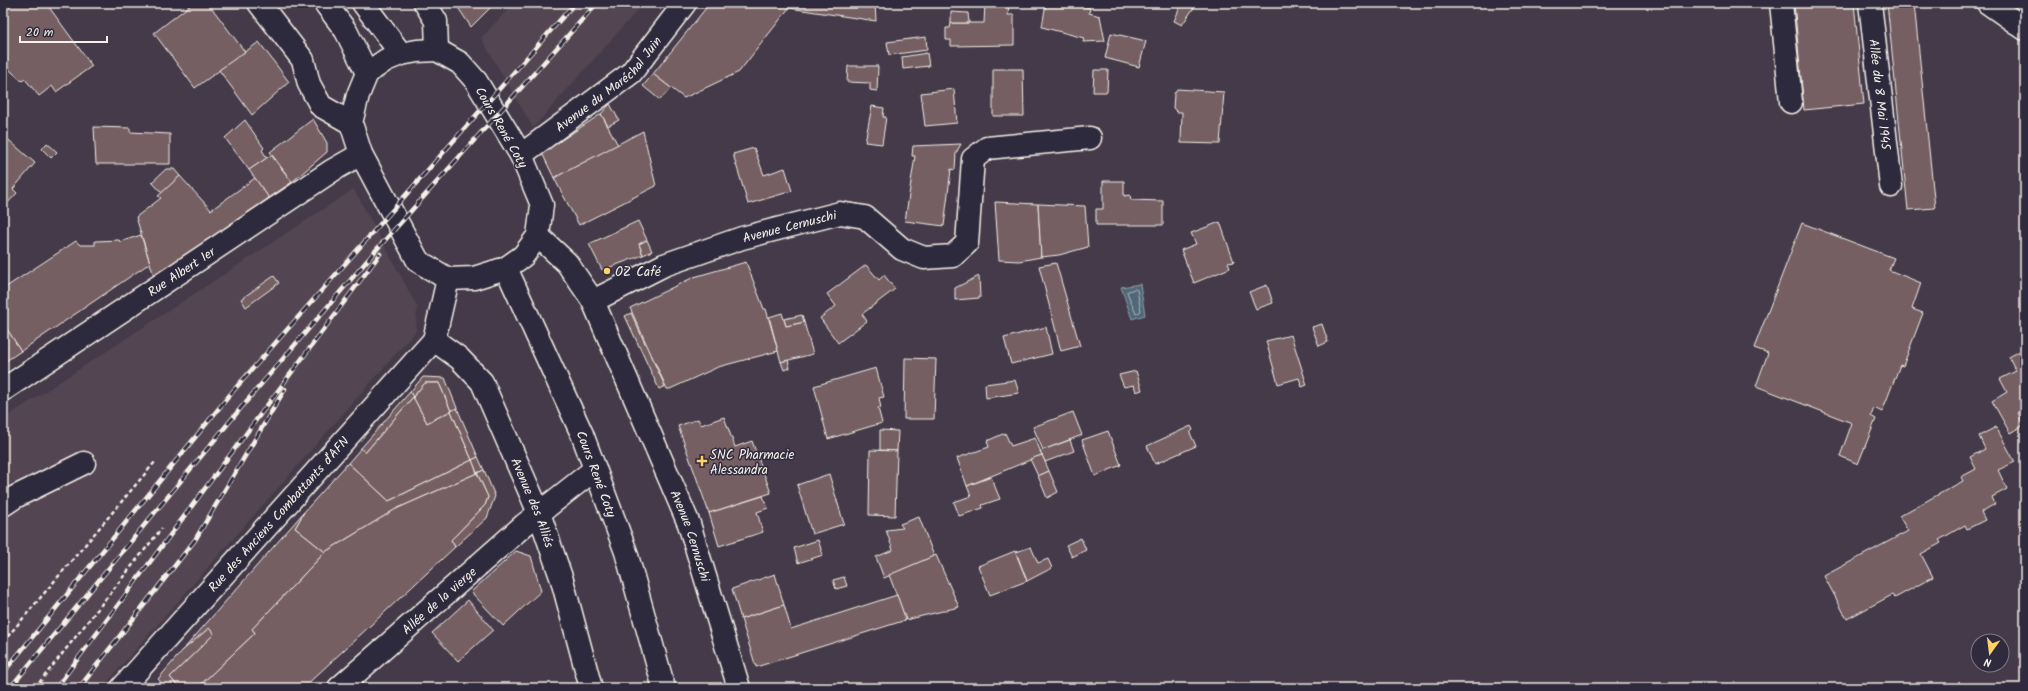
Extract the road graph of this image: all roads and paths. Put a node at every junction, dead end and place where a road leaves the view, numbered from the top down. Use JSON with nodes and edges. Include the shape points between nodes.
{"nodes":[{"id":1,"x":259,"y":3,"type":"edge"},
{"id":2,"x":324,"y":3,"type":"edge"},
{"id":3,"x":363,"y":3,"type":"edge"},
{"id":4,"x":425,"y":3,"type":"edge"},
{"id":5,"x":685,"y":3,"type":"edge"},
{"id":6,"x":1781,"y":3,"type":"edge"},
{"id":7,"x":1870,"y":3,"type":"edge"},
{"id":8,"x":1988,"y":3,"type":"edge"},
{"id":9,"x":2025,"y":29,"type":"edge"},
{"id":10,"x":437,"y":50,"type":"junction"},
{"id":11,"x":400,"y":54,"type":"junction"},
{"id":12,"x":367,"y":73,"type":"junction"},
{"id":13,"x":1791,"y":102,"type":"dead end"},
{"id":14,"x":351,"y":123,"type":"junction"},
{"id":15,"x":1090,"y":138,"type":"dead end"},
{"id":16,"x":361,"y":154,"type":"junction"},
{"id":17,"x":521,"y":155,"type":"junction"},
{"id":18,"x":1891,"y":186,"type":"dead end"},
{"id":19,"x":538,"y":236,"type":"junction"},
{"id":20,"x":506,"y":268,"type":"junction"},
{"id":21,"x":448,"y":279,"type":"junction"},
{"id":22,"x":593,"y":301,"type":"junction"},
{"id":23,"x":434,"y":340,"type":"junction"},
{"id":24,"x":3,"y":390,"type":"edge"},
{"id":25,"x":155,"y":462,"type":"dead end"},
{"id":26,"x":84,"y":463,"type":"dead end"},
{"id":27,"x":595,"y":469,"type":"junction"},
{"id":28,"x":3,"y":505,"type":"edge"},
{"id":29,"x":539,"y":513,"type":"junction"},
{"id":30,"x":162,"y":528,"type":"dead end"},
{"id":31,"x":3,"y":642,"type":"edge"},
{"id":32,"x":35,"y":688,"type":"edge"},
{"id":33,"x":122,"y":688,"type":"edge"},
{"id":34,"x":339,"y":688,"type":"edge"},
{"id":35,"x":591,"y":688,"type":"edge"},
{"id":36,"x":664,"y":688,"type":"edge"},
{"id":37,"x":739,"y":688,"type":"edge"}],
"edges":[{"from":1,"to":14,"type":"street","via":[[303,60],[309,84],[321,106]]},
{"from":2,"to":12,"type":"street","via":[[346,31]]},
{"from":3,"to":11,"type":"street"},
{"from":4,"to":10,"type":"street","via":[[436,21]]},
{"from":5,"to":17,"type":"street","name":"Avenue du Maréchal Juin","via":[[631,73]]},
{"from":6,"to":13,"type":"street"},
{"from":7,"to":18,"type":"street","name":"Allée du 8 Mai 1945"},
{"from":8,"to":9,"type":"street"},
{"from":10,"to":11,"type":"street"},
{"from":10,"to":17,"type":"street","name":"Cours René Coty","via":[[460,63],[476,81]]},
{"from":11,"to":12,"type":"street"},
{"from":12,"to":14,"type":"street"},
{"from":14,"to":16,"type":"street"},
{"from":15,"to":22,"type":"street","name":"Avenue Cernuschi","via":[[987,148],[973,159],[967,243],[953,256],[924,258],[902,249],[865,217],[840,213],[742,238],[664,265]]},
{"from":16,"to":21,"type":"street","via":[[418,261]]},
{"from":16,"to":24,"type":"street","name":"Rue Albert 1er"},
{"from":17,"to":19,"type":"street","name":"Cours René Coty","via":[[542,205]]},
{"from":19,"to":20,"type":"street","name":"Cours René Coty","via":[[523,256]]},
{"from":19,"to":22,"type":"street","name":"Avenue Cernuschi","via":[[567,263]]},
{"from":20,"to":21,"type":"street","name":"Cours René Coty","via":[[474,278]]},
{"from":20,"to":27,"type":"street","name":"Cours René Coty","via":[[582,434]]},
{"from":21,"to":23,"type":"street"},
{"from":22,"to":37,"type":"street","name":"Avenue Cernuschi","via":[[689,524]]},
{"from":23,"to":29,"type":"street","name":"Avenue des Alliés","via":[[459,358],[482,382]]},
{"from":23,"to":33,"type":"street","name":"Rue des Anciens Combattants d'AFN"},
{"from":25,"to":31,"type":"path"},
{"from":26,"to":28,"type":"street","via":[[15,496]]},
{"from":27,"to":29,"type":"street","name":"Allée de la vierge"},
{"from":27,"to":36,"type":"street","name":"Cours René Coty","via":[[626,552]]},
{"from":29,"to":34,"type":"street","name":"Allée de la vierge"},
{"from":29,"to":35,"type":"street","name":"Avenue des Alliés","via":[[562,580]]},
{"from":30,"to":32,"type":"path"}]}
